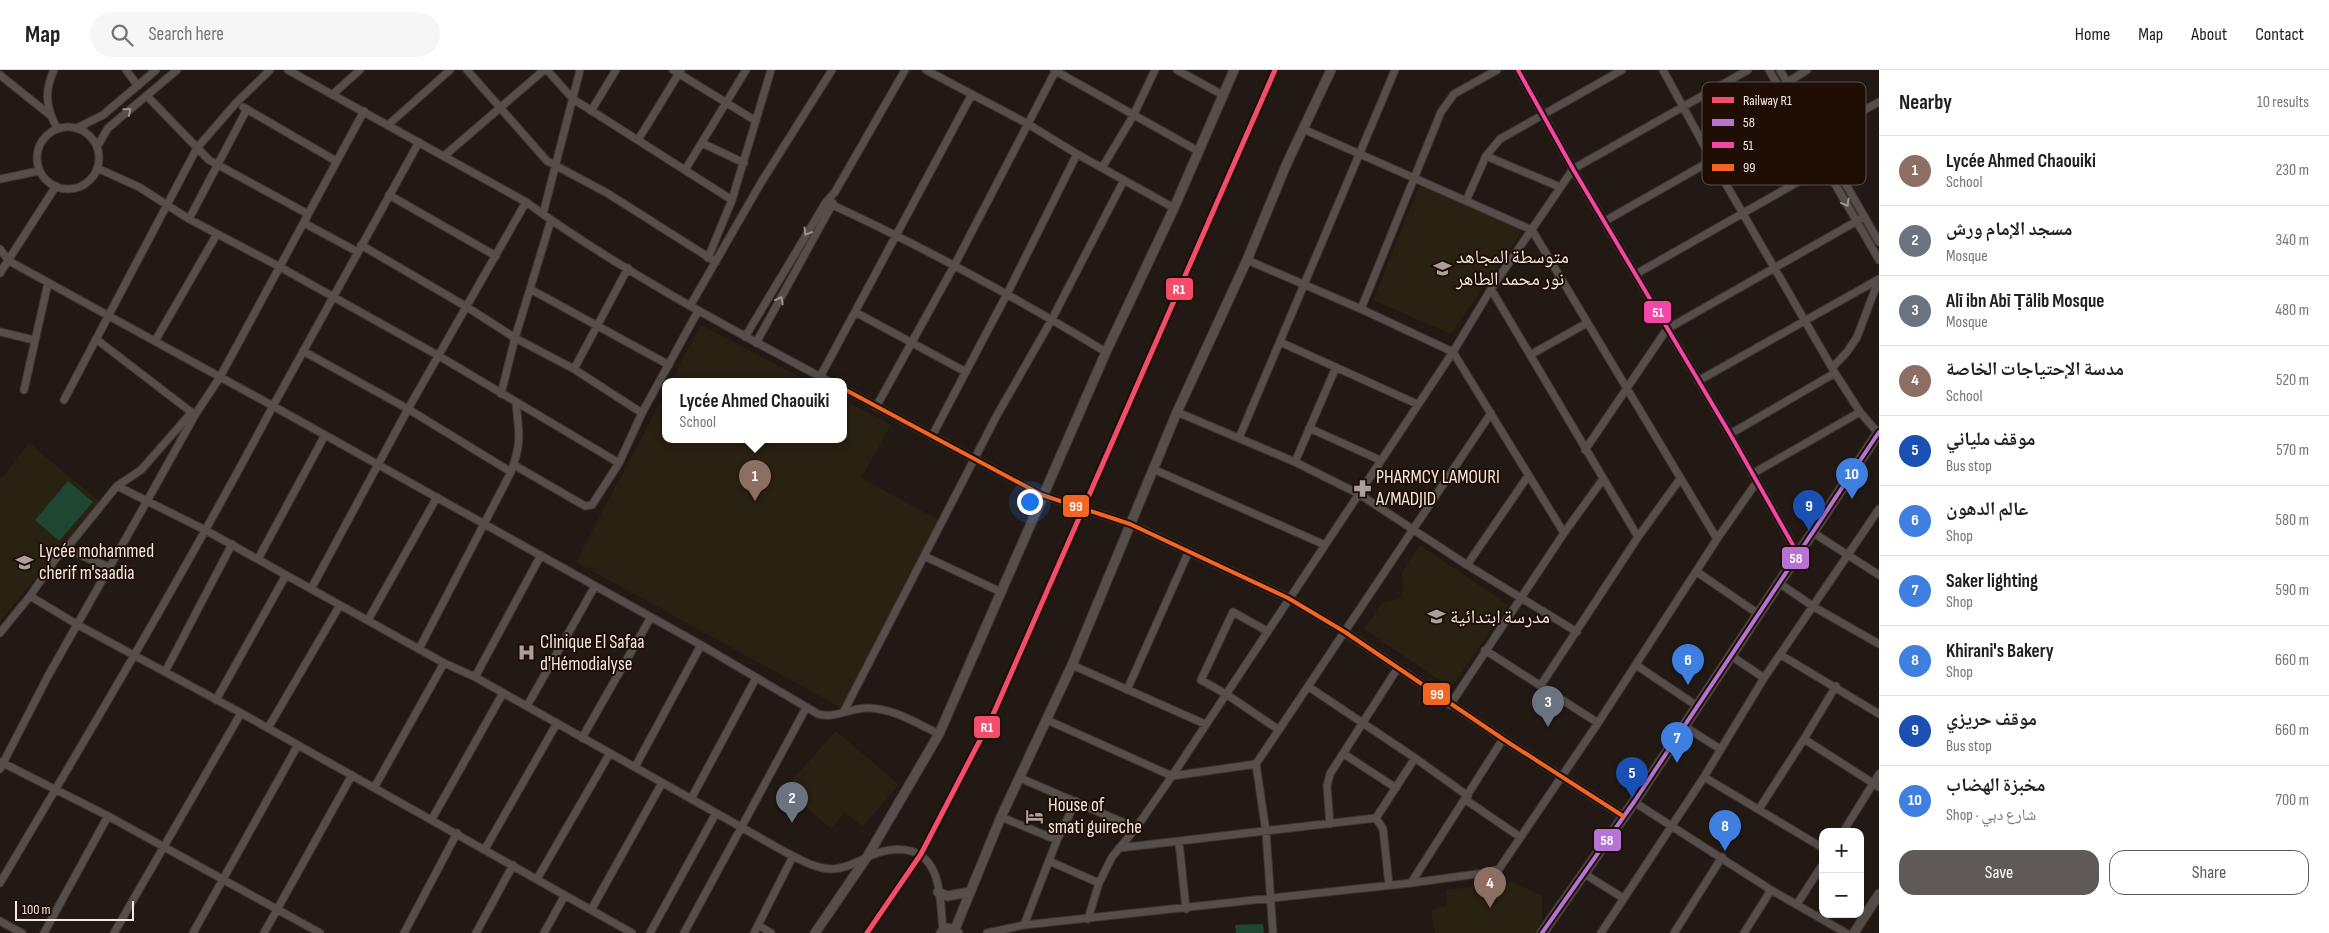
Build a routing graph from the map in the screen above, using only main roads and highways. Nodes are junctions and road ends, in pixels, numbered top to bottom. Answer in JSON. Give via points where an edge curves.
{"nodes":[{"id":1,"x":1879,"y":433,"type":"edge"},
{"id":2,"x":1542,"y":933,"type":"edge"}],
"edges":[{"from":1,"to":2,"type":"main road","via":[[1634,802]]}]}
